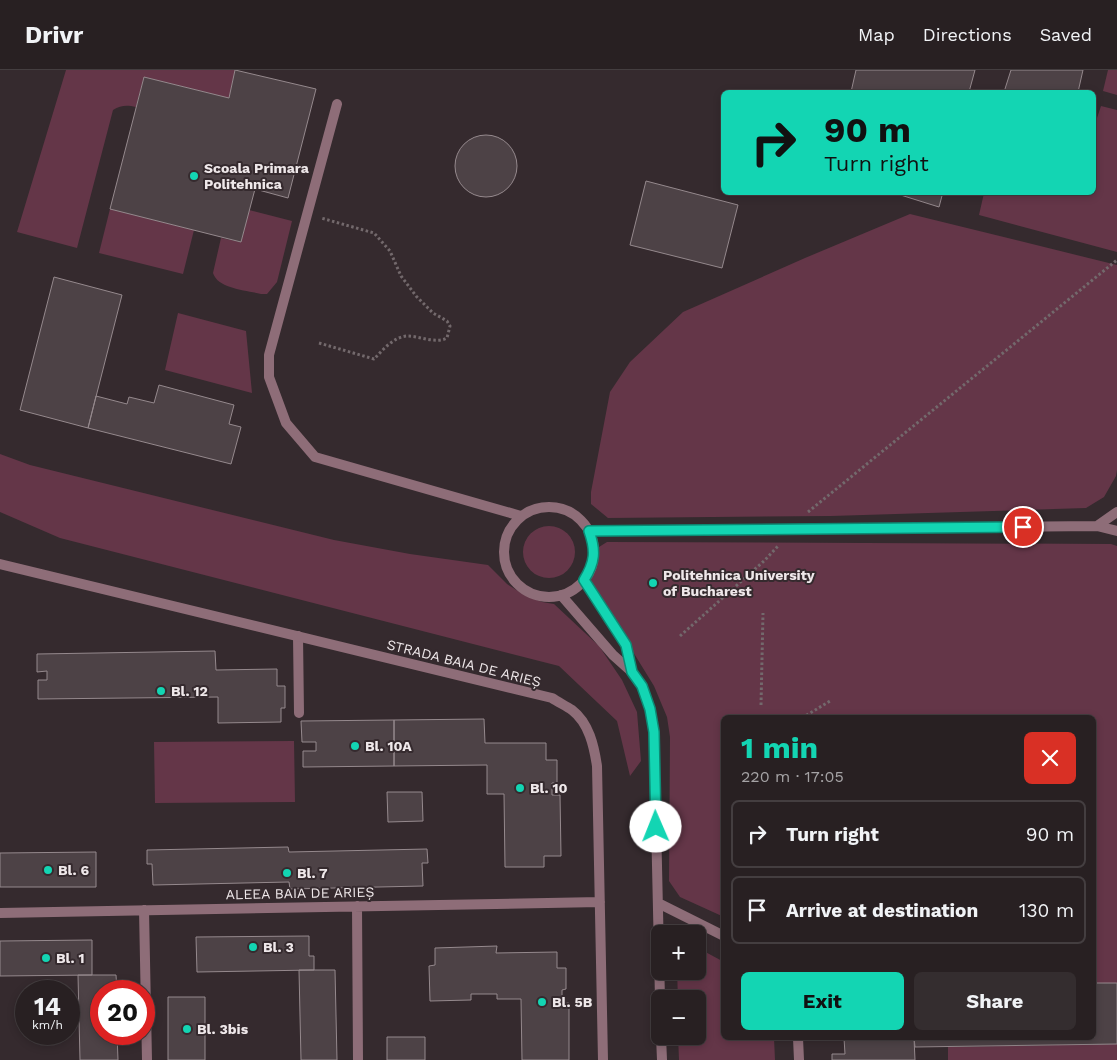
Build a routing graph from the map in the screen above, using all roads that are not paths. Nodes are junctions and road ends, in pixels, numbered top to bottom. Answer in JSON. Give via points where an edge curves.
{"nodes":[{"id":1,"x":337,"y":104,"type":"dead end"},
{"id":2,"x":1117,"y":512,"type":"edge"},
{"id":3,"x":521,"y":516,"type":"junction"},
{"id":4,"x":1097,"y":526,"type":"junction"},
{"id":5,"x":589,"y":531,"type":"junction"},
{"id":6,"x":1117,"y":531,"type":"edge"},
{"id":7,"x":0,"y":564,"type":"edge"},
{"id":8,"x":584,"y":580,"type":"junction"},
{"id":9,"x":561,"y":595,"type":"junction"},
{"id":10,"x":298,"y":636,"type":"junction"},
{"id":11,"x":632,"y":672,"type":"junction"},
{"id":12,"x":299,"y":713,"type":"dead end"},
{"id":13,"x":600,"y":902,"type":"junction"},
{"id":14,"x":658,"y":903,"type":"junction"},
{"id":15,"x":357,"y":906,"type":"junction"},
{"id":16,"x":144,"y":910,"type":"junction"},
{"id":17,"x":0,"y":913,"type":"edge"},
{"id":18,"x":721,"y":934,"type":"edge"},
{"id":19,"x":660,"y":990,"type":"edge"},
{"id":20,"x":798,"y":1040,"type":"edge"},
{"id":21,"x":661,"y":1045,"type":"edge"},
{"id":22,"x":146,"y":1060,"type":"edge"},
{"id":23,"x":358,"y":1060,"type":"edge"},
{"id":24,"x":603,"y":1060,"type":"edge"},
{"id":25,"x":662,"y":1060,"type":"edge"},
{"id":26,"x":798,"y":1060,"type":"edge"}],
"edges":[{"from":1,"to":3,"type":"street","via":[[270,355],[269,377],[286,423],[315,457]]},
{"from":2,"to":4,"type":"street"},
{"from":3,"to":5,"type":"street","via":[[536,508],[561,508],[577,516]]},
{"from":3,"to":9,"type":"street","via":[[504,542],[507,569],[518,584],[535,595]]},
{"from":4,"to":5,"type":"street"},
{"from":4,"to":6,"type":"street"},
{"from":5,"to":8,"type":"street","via":[[594,543],[594,556]]},
{"from":7,"to":10,"type":"street","name":"STRADA BAIA DE ARIEȘ"},
{"from":8,"to":9,"type":"street"},
{"from":8,"to":11,"type":"street","via":[[626,645]]},
{"from":9,"to":11,"type":"street"},
{"from":10,"to":12,"type":"street"},
{"from":10,"to":13,"type":"street","name":"STRADA BAIA DE ARIEȘ","via":[[552,698],[574,711],[589,732],[595,749]]},
{"from":11,"to":14,"type":"street","via":[[642,686],[654,732]]},
{"from":13,"to":15,"type":"street","name":"ALEEA BAIA DE ARIEȘ"},
{"from":13,"to":24,"type":"street","name":"STRADA BAIA DE ARIEȘ"},
{"from":14,"to":18,"type":"street"},
{"from":14,"to":19,"type":"street"},
{"from":15,"to":16,"type":"street","name":"ALEEA BAIA DE ARIEȘ"},
{"from":15,"to":23,"type":"street"},
{"from":16,"to":17,"type":"street","name":"ALEEA BAIA DE ARIEȘ"},
{"from":16,"to":22,"type":"street"},
{"from":20,"to":26,"type":"street"},
{"from":21,"to":25,"type":"street"}]}
